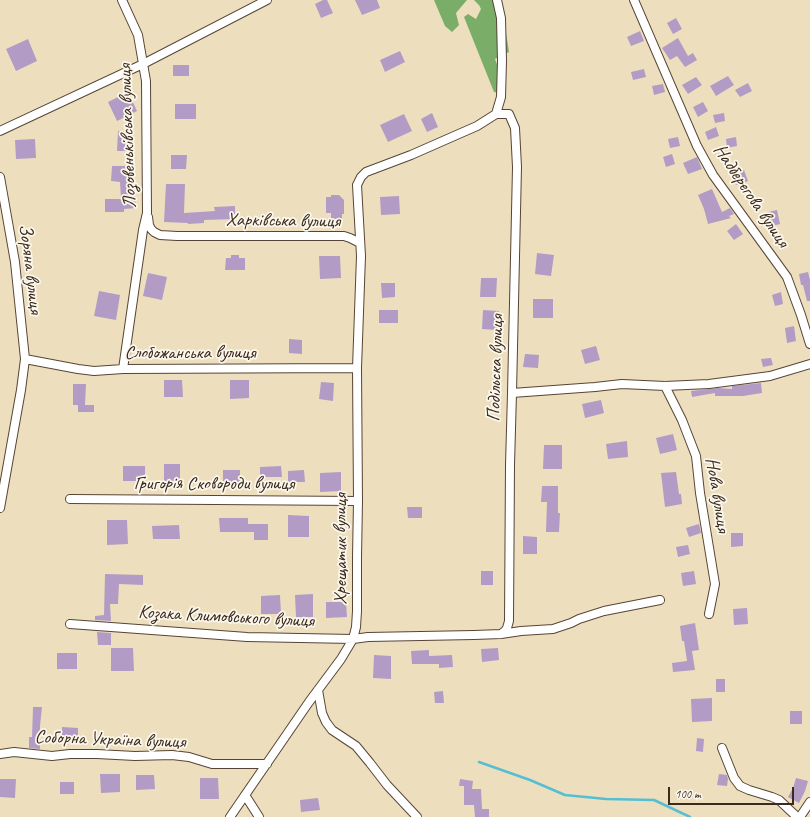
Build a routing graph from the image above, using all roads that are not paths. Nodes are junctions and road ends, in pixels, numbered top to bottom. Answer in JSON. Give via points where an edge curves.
{"nodes":[{"id":1,"x":122,"y":0,"type":"edge"},
{"id":2,"x":267,"y":0,"type":"edge"},
{"id":3,"x":497,"y":0,"type":"edge"},
{"id":4,"x":634,"y":0,"type":"edge"},
{"id":5,"x":143,"y":64,"type":"junction"},
{"id":6,"x":496,"y":114,"type":"junction"},
{"id":7,"x":0,"y":131,"type":"edge"},
{"id":8,"x":0,"y":177,"type":"edge"},
{"id":9,"x":147,"y":213,"type":"junction"},
{"id":10,"x":360,"y":243,"type":"junction"},
{"id":11,"x":810,"y":344,"type":"edge"},
{"id":12,"x":25,"y":359,"type":"junction"},
{"id":13,"x":810,"y":364,"type":"edge"},
{"id":14,"x":357,"y":368,"type":"junction"},
{"id":15,"x":123,"y":369,"type":"junction"},
{"id":16,"x":665,"y":386,"type":"junction"},
{"id":17,"x":512,"y":393,"type":"junction"},
{"id":18,"x":70,"y":499,"type":"dead end"},
{"id":19,"x":358,"y":501,"type":"junction"},
{"id":20,"x":0,"y":508,"type":"edge"},
{"id":21,"x":660,"y":600,"type":"dead end"},
{"id":22,"x":709,"y":614,"type":"dead end"},
{"id":23,"x":70,"y":624,"type":"dead end"},
{"id":24,"x":501,"y":634,"type":"junction"},
{"id":25,"x":353,"y":639,"type":"junction"},
{"id":26,"x":318,"y":690,"type":"junction"},
{"id":27,"x":722,"y":748,"type":"dead end"},
{"id":28,"x":0,"y":754,"type":"edge"},
{"id":29,"x":267,"y":764,"type":"junction"},
{"id":30,"x":245,"y":795,"type":"junction"},
{"id":31,"x":810,"y":802,"type":"edge"},
{"id":32,"x":230,"y":817,"type":"edge"},
{"id":33,"x":259,"y":817,"type":"edge"},
{"id":34,"x":416,"y":817,"type":"edge"},
{"id":35,"x":797,"y":817,"type":"edge"},
{"id":36,"x":800,"y":817,"type":"edge"}],
"edges":[{"from":1,"to":5,"type":"street","name":"Лозовеньківська вулиця","via":[[138,35]]},
{"from":2,"to":5,"type":"street"},
{"from":3,"to":6,"type":"street","via":[[501,18],[502,61],[501,97]]},
{"from":4,"to":11,"type":"street","name":"Надберегова вулиця","via":[[697,146],[713,175],[787,276]]},
{"from":5,"to":7,"type":"street"},
{"from":5,"to":9,"type":"street","name":"Лозовеньківська вулиця","via":[[146,81]]},
{"from":6,"to":10,"type":"street","name":"Харківська вулиця","via":[[477,126],[366,172],[357,185]]},
{"from":6,"to":17,"type":"street","name":"Подільска вулиця","via":[[509,114],[515,128],[517,167]]},
{"from":8,"to":12,"type":"street","name":"Зоряна вулиця","via":[[15,262]]},
{"from":9,"to":10,"type":"street","name":"Харківська вулиця","via":[[150,227],[160,235],[344,236]]},
{"from":9,"to":15,"type":"street","name":"Лозовеньківська вулиця"},
{"from":10,"to":14,"type":"street","name":"Хрещатик вулиця"},
{"from":12,"to":15,"type":"street","name":"Слобожанська вулиця","via":[[94,371]]},
{"from":12,"to":20,"type":"street","name":"Зоряна вулиця"},
{"from":13,"to":16,"type":"street","via":[[770,376],[709,384]]},
{"from":14,"to":15,"type":"street","name":"Слобожанська вулиця"},
{"from":14,"to":19,"type":"street","name":"Хрещатик вулиця"},
{"from":16,"to":17,"type":"street","via":[[622,384]]},
{"from":16,"to":22,"type":"street","name":"Нова вулиця","via":[[696,456],[715,584]]},
{"from":17,"to":24,"type":"street","name":"Подільска вулиця","via":[[509,621],[508,628]]},
{"from":18,"to":19,"type":"street","name":"Григорія Сковороди вулиця"},
{"from":19,"to":25,"type":"street","name":"Хрещатик вулиця","via":[[357,611]]},
{"from":21,"to":24,"type":"street","via":[[604,611],[553,629],[521,630]]},
{"from":23,"to":25,"type":"street","name":"Козака Климовського вулиця","via":[[247,637]]},
{"from":24,"to":25,"type":"street","name":"Козака Климовського вулиця"},
{"from":25,"to":26,"type":"street","name":"Хрещатик вулиця"},
{"from":26,"to":29,"type":"street","name":"Хрещатик вулиця"},
{"from":26,"to":34,"type":"street","via":[[322,713],[332,730],[356,746]]},
{"from":27,"to":35,"type":"street","via":[[740,786],[779,800]]},
{"from":28,"to":29,"type":"street","name":"Соборна Україна вулиця","via":[[14,752],[52,756],[172,755],[212,764]]},
{"from":29,"to":30,"type":"street","name":"Хрещатик вулиця"},
{"from":30,"to":32,"type":"street","name":"Хрещатик вулиця"},
{"from":30,"to":33,"type":"street"},
{"from":31,"to":36,"type":"street"}]}
